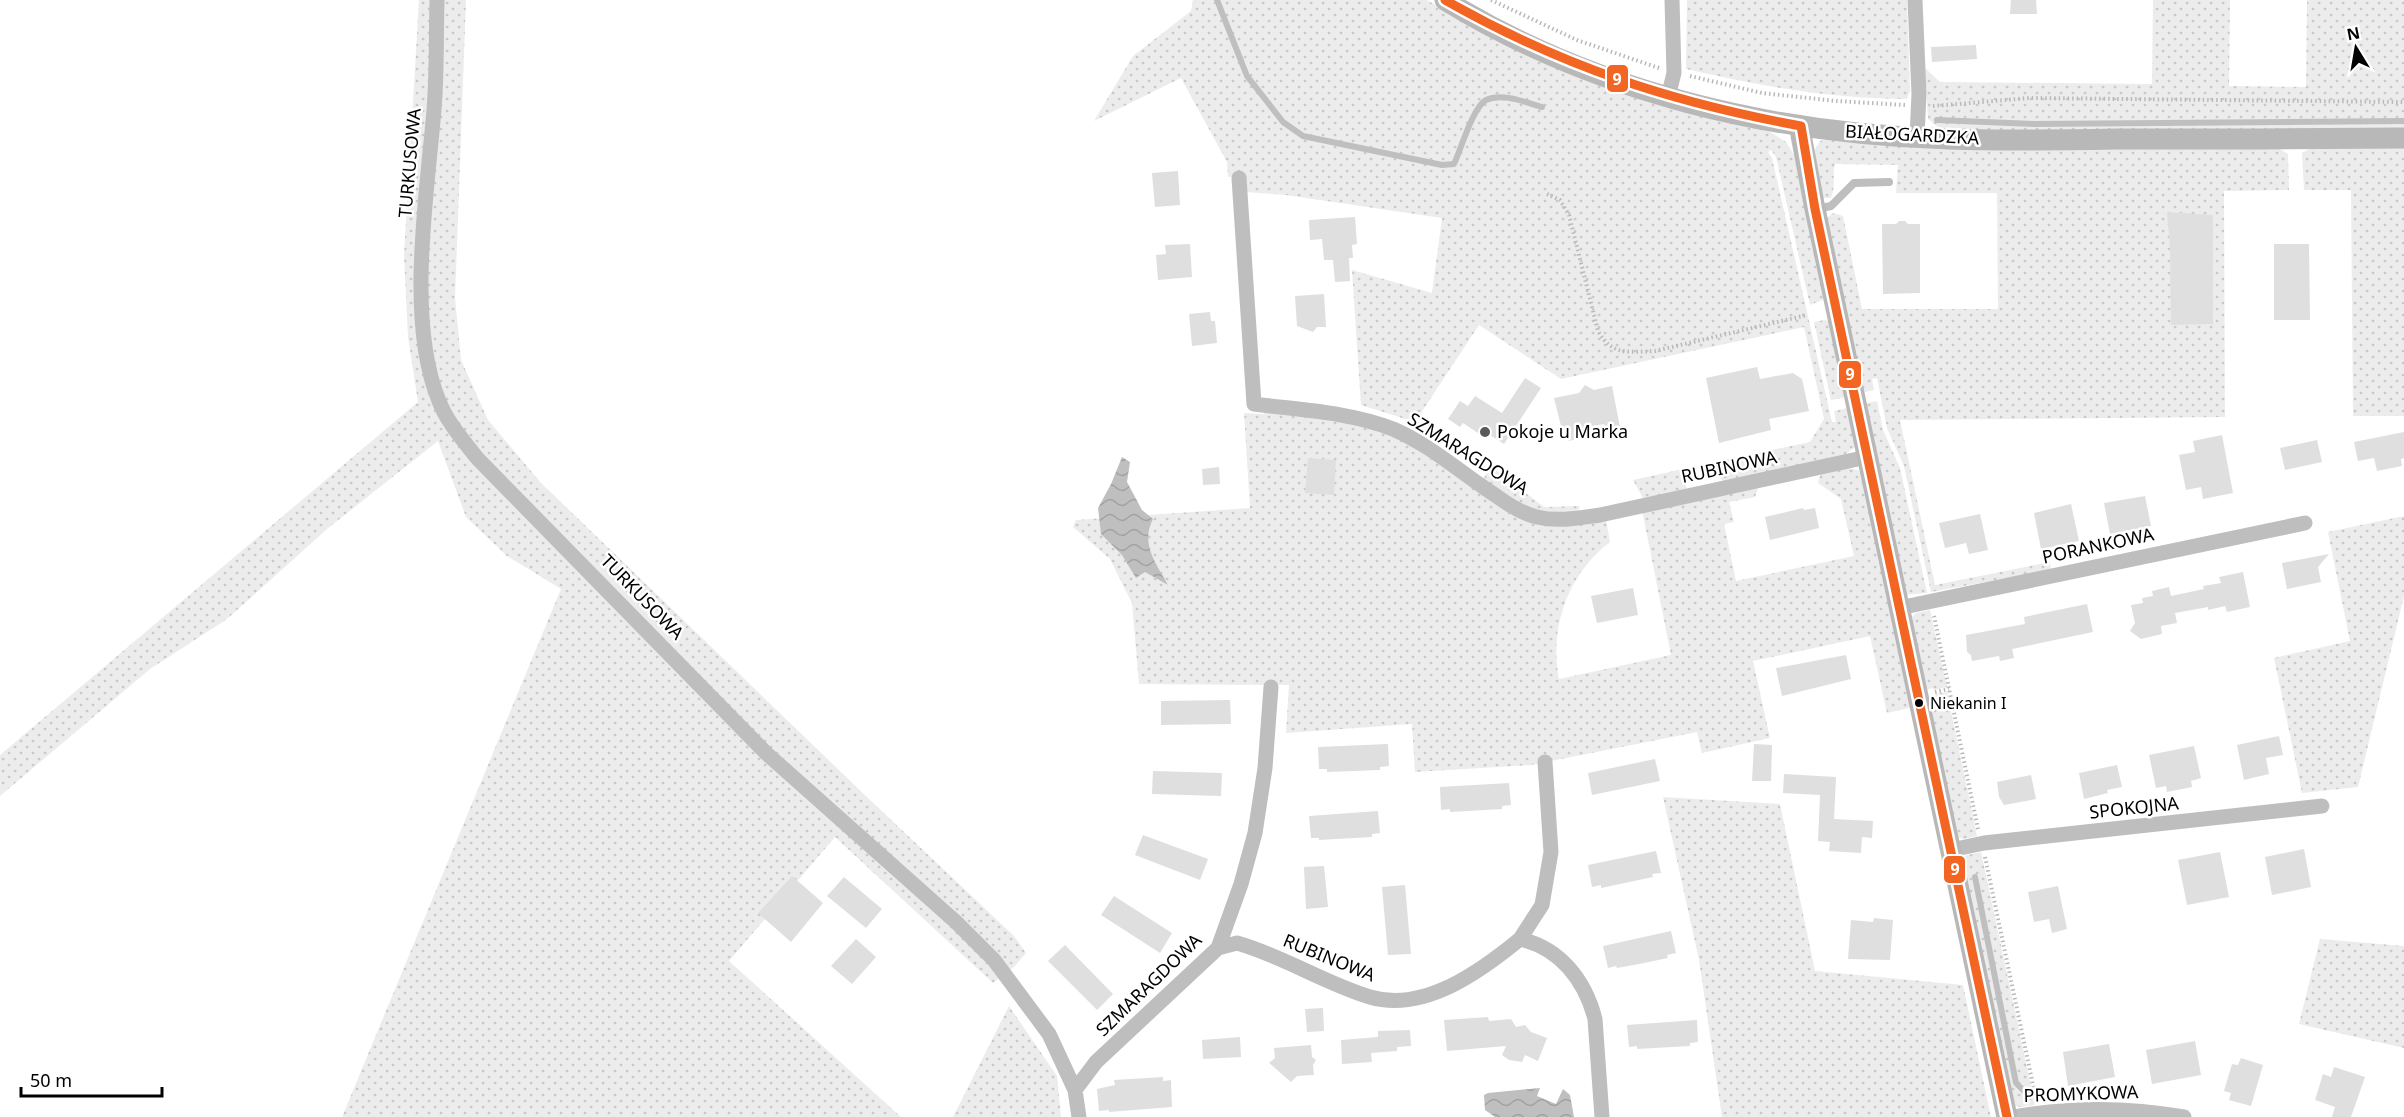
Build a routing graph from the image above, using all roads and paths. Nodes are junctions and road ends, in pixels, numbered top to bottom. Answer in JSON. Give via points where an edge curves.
{"nodes":[{"id":1,"x":437,"y":0,"type":"edge"},
{"id":2,"x":1445,"y":0,"type":"edge"},
{"id":3,"x":1491,"y":0,"type":"edge"},
{"id":4,"x":1672,"y":0,"type":"edge"},
{"id":5,"x":1915,"y":0,"type":"edge"},
{"id":6,"x":1674,"y":73,"type":"junction"},
{"id":7,"x":1668,"y":97,"type":"junction"},
{"id":8,"x":2404,"y":102,"type":"edge"},
{"id":9,"x":1918,"y":105,"type":"junction"},
{"id":10,"x":1801,"y":126,"type":"junction"},
{"id":11,"x":1917,"y":137,"type":"junction"},
{"id":12,"x":2404,"y":138,"type":"edge"},
{"id":13,"x":1239,"y":177,"type":"dead end"},
{"id":14,"x":1889,"y":182,"type":"dead end"},
{"id":15,"x":1547,"y":194,"type":"dead end"},
{"id":16,"x":1815,"y":209,"type":"junction"},
{"id":17,"x":1807,"y":315,"type":"dead end"},
{"id":18,"x":1867,"y":457,"type":"junction"},
{"id":19,"x":1600,"y":515,"type":"joint"},
{"id":20,"x":2305,"y":523,"type":"dead end"},
{"id":21,"x":1899,"y":608,"type":"junction"},
{"id":22,"x":1932,"y":609,"type":"dead end"},
{"id":23,"x":1271,"y":687,"type":"dead end"},
{"id":24,"x":1949,"y":689,"type":"junction"},
{"id":25,"x":1936,"y":692,"type":"dead end"},
{"id":26,"x":1545,"y":762,"type":"dead end"},
{"id":27,"x":2322,"y":806,"type":"dead end"},
{"id":28,"x":1980,"y":836,"type":"dead end"},
{"id":29,"x":1951,"y":850,"type":"junction"},
{"id":30,"x":1983,"y":852,"type":"dead end"},
{"id":31,"x":1520,"y":939,"type":"junction"},
{"id":32,"x":1218,"y":948,"type":"junction"},
{"id":33,"x":1075,"y":1090,"type":"junction"},
{"id":34,"x":2037,"y":1105,"type":"dead end"},
{"id":35,"x":1079,"y":1117,"type":"edge"},
{"id":36,"x":1602,"y":1117,"type":"edge"},
{"id":37,"x":2007,"y":1117,"type":"edge"},
{"id":38,"x":2014,"y":1117,"type":"edge"},
{"id":39,"x":2184,"y":1117,"type":"edge"}],
"edges":[{"from":1,"to":33,"type":"street","name":"TURKUSOWA","via":[[422,302],[425,354],[439,401],[456,431],[477,458],[766,753],[994,960],[1049,1035]]},
{"from":2,"to":7,"type":"street","name":"BIAŁOGARDZKA","via":[[1559,58]]},
{"from":3,"to":6,"type":"path","via":[[1577,40]]},
{"from":4,"to":6,"type":"street"},
{"from":5,"to":9,"type":"street"},
{"from":6,"to":7,"type":"street"},
{"from":6,"to":9,"type":"path","via":[[1762,93]]},
{"from":7,"to":10,"type":"street","name":"BIAŁOGARDZKA","via":[[1727,113]]},
{"from":8,"to":9,"type":"path","via":[[2030,98],[1941,107]]},
{"from":9,"to":11,"type":"street"},
{"from":10,"to":11,"type":"street","name":"BIAŁOGARDZKA"},
{"from":10,"to":16,"type":"street"},
{"from":11,"to":12,"type":"street","name":"BIAŁOGARDZKA"},
{"from":13,"to":19,"type":"street","name":"SZMARAGDOWA","via":[[1254,404],[1346,416],[1395,430],[1534,517],[1560,520]]},
{"from":14,"to":16,"type":"lane","via":[[1854,183],[1831,206]]},
{"from":15,"to":17,"type":"path","via":[[1560,200],[1569,215],[1598,331],[1604,343],[1615,349],[1655,351]]},
{"from":16,"to":18,"type":"street"},
{"from":18,"to":19,"type":"street","name":"RUBINOWA"},
{"from":18,"to":21,"type":"street"},
{"from":20,"to":21,"type":"street","name":"PORANKOWA"},
{"from":21,"to":29,"type":"street"},
{"from":22,"to":24,"type":"path"},
{"from":23,"to":32,"type":"street","name":"SZMARAGDOWA","via":[[1265,768],[1254,833]]},
{"from":24,"to":25,"type":"path"},
{"from":24,"to":28,"type":"path"},
{"from":26,"to":31,"type":"street","name":"RUBINOWA","via":[[1551,852],[1542,905]]},
{"from":27,"to":29,"type":"street","name":"SPOKOJNA","via":[[1984,843]]},
{"from":29,"to":37,"type":"street"},
{"from":30,"to":34,"type":"path"},
{"from":31,"to":32,"type":"street","name":"RUBINOWA","via":[[1492,962],[1438,992],[1402,1000],[1372,998],[1237,943]]},
{"from":31,"to":36,"type":"street","via":[[1534,942],[1561,959],[1584,989],[1595,1019]]},
{"from":32,"to":33,"type":"street","name":"SZMARAGDOWA","via":[[1096,1062]]},
{"from":33,"to":35,"type":"street","name":"TURKUSOWA"},
{"from":38,"to":39,"type":"street","name":"PROMYKOWA","via":[[2116,1109]]}]}
